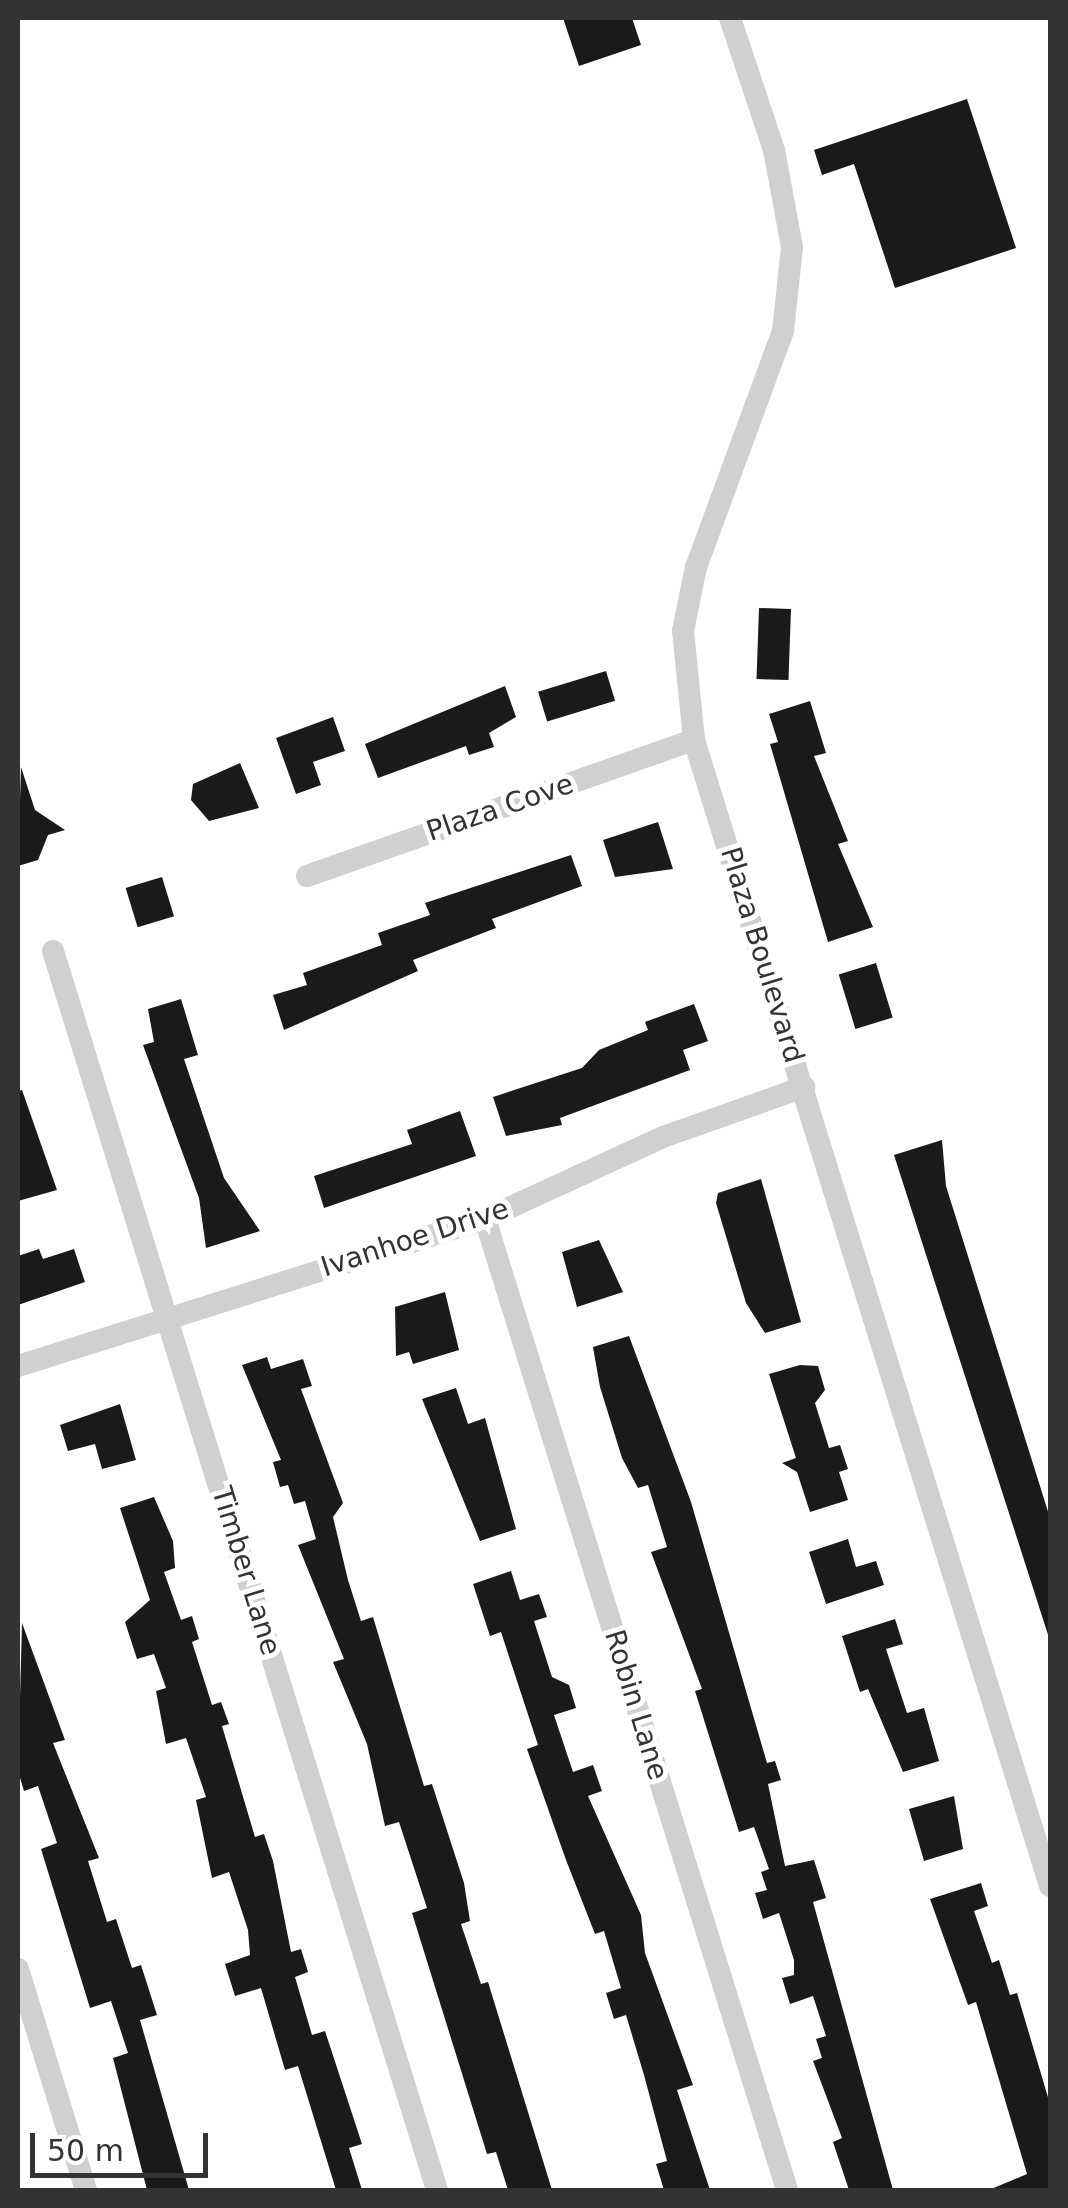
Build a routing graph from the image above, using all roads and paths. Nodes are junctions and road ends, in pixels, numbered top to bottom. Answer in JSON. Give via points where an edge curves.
{"nodes":[{"id":1,"x":730,"y":18,"type":"edge"},
{"id":2,"x":694,"y":740,"type":"junction"},
{"id":3,"x":306,"y":876,"type":"dead end"},
{"id":4,"x":54,"y":952,"type":"dead end"},
{"id":5,"x":804,"y":1087,"type":"junction"},
{"id":6,"x":485,"y":1218,"type":"junction"},
{"id":7,"x":168,"y":1316,"type":"junction"},
{"id":8,"x":18,"y":1366,"type":"edge"},
{"id":9,"x":1050,"y":1886,"type":"edge"},
{"id":10,"x":18,"y":1969,"type":"edge"},
{"id":11,"x":86,"y":2190,"type":"edge"},
{"id":12,"x":437,"y":2190,"type":"edge"},
{"id":13,"x":786,"y":2190,"type":"edge"}],
"edges":[{"from":1,"to":2,"type":"street","name":"Plaza Boulevard","via":[[774,150],[792,246],[783,332],[696,567],[683,631]]},
{"from":2,"to":3,"type":"street","name":"Plaza Cove"},
{"from":2,"to":5,"type":"street","name":"Plaza Boulevard"},
{"from":4,"to":7,"type":"street","name":"Timber Lane"},
{"from":5,"to":6,"type":"street","name":"Ivanhoe Drive","via":[[664,1137]]},
{"from":5,"to":9,"type":"street","name":"Plaza Boulevard"},
{"from":6,"to":7,"type":"street","name":"Ivanhoe Drive"},
{"from":6,"to":13,"type":"street","name":"Robin Lane"},
{"from":7,"to":8,"type":"street","name":"Ivanhoe Drive"},
{"from":7,"to":12,"type":"street","name":"Timber Lane"},
{"from":10,"to":11,"type":"street"}]}
